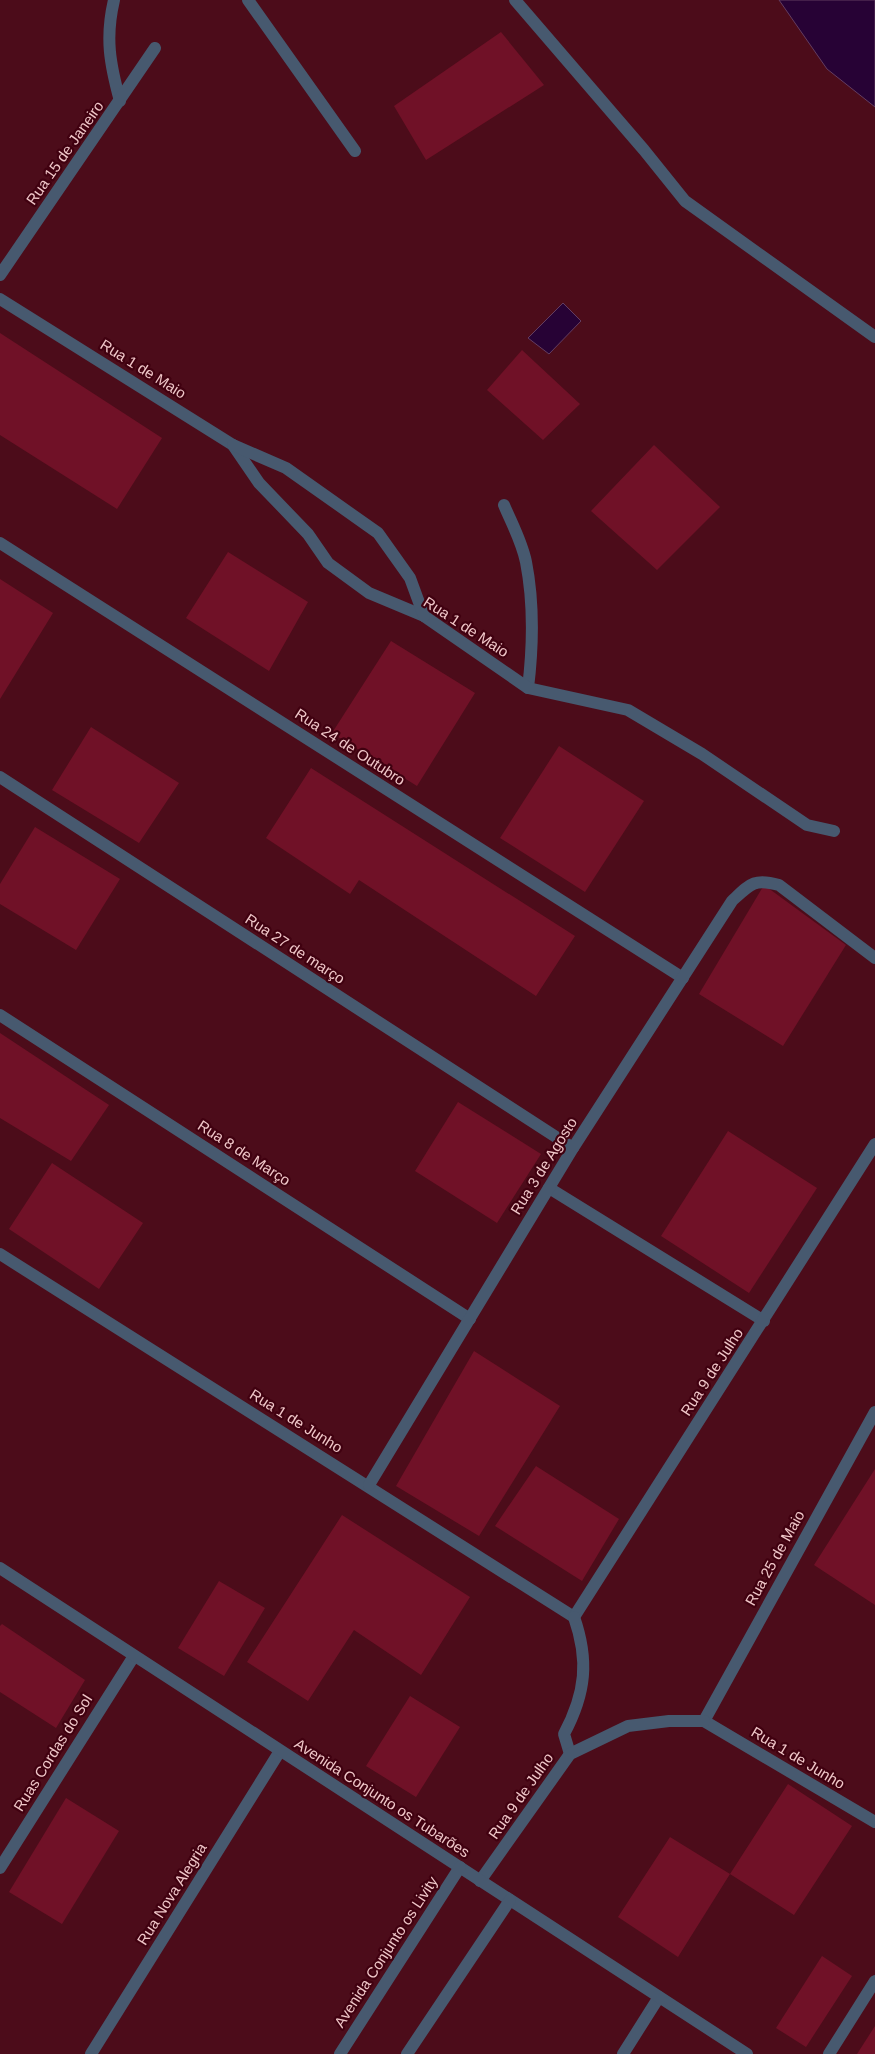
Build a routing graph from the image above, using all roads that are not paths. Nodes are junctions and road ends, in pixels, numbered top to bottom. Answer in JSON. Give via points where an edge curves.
{"nodes":[{"id":1,"x":114,"y":0,"type":"edge"},
{"id":2,"x":248,"y":0,"type":"edge"},
{"id":3,"x":515,"y":0,"type":"edge"},
{"id":4,"x":155,"y":48,"type":"dead end"},
{"id":5,"x":120,"y":102,"type":"junction"},
{"id":6,"x":355,"y":151,"type":"dead end"},
{"id":7,"x":0,"y":275,"type":"edge"},
{"id":8,"x":0,"y":299,"type":"edge"},
{"id":9,"x":875,"y":337,"type":"edge"},
{"id":10,"x":233,"y":445,"type":"junction"},
{"id":11,"x":504,"y":505,"type":"dead end"},
{"id":12,"x":0,"y":543,"type":"edge"},
{"id":13,"x":424,"y":616,"type":"junction"},
{"id":14,"x":528,"y":688,"type":"junction"},
{"id":15,"x":0,"y":777,"type":"edge"},
{"id":16,"x":834,"y":831,"type":"dead end"},
{"id":17,"x":875,"y":958,"type":"edge"},
{"id":18,"x":683,"y":978,"type":"junction"},
{"id":19,"x":0,"y":1015,"type":"edge"},
{"id":20,"x":875,"y":1144,"type":"edge"},
{"id":21,"x":573,"y":1148,"type":"junction"},
{"id":22,"x":549,"y":1188,"type":"junction"},
{"id":23,"x":0,"y":1254,"type":"edge"},
{"id":24,"x":470,"y":1319,"type":"junction"},
{"id":25,"x":764,"y":1321,"type":"junction"},
{"id":26,"x":875,"y":1412,"type":"edge"},
{"id":27,"x":369,"y":1486,"type":"junction"},
{"id":28,"x":0,"y":1568,"type":"edge"},
{"id":29,"x":574,"y":1617,"type":"junction"},
{"id":30,"x":134,"y":1656,"type":"junction"},
{"id":31,"x":704,"y":1721,"type":"junction"},
{"id":32,"x":280,"y":1750,"type":"junction"},
{"id":33,"x":570,"y":1754,"type":"junction"},
{"id":34,"x":875,"y":1822,"type":"edge"},
{"id":35,"x":460,"y":1867,"type":"junction"},
{"id":36,"x":0,"y":1868,"type":"edge"},
{"id":37,"x":480,"y":1881,"type":"junction"},
{"id":38,"x":510,"y":1900,"type":"junction"},
{"id":39,"x":875,"y":1982,"type":"edge"},
{"id":40,"x":659,"y":1997,"type":"junction"},
{"id":41,"x":91,"y":2054,"type":"edge"},
{"id":42,"x":340,"y":2054,"type":"edge"},
{"id":43,"x":407,"y":2054,"type":"edge"},
{"id":44,"x":623,"y":2054,"type":"edge"},
{"id":45,"x":747,"y":2054,"type":"edge"},
{"id":46,"x":829,"y":2054,"type":"edge"}],
"edges":[{"from":1,"to":5,"type":"street","via":[[109,22],[110,63]]},
{"from":2,"to":6,"type":"street"},
{"from":3,"to":9,"type":"street","via":[[684,201]]},
{"from":4,"to":5,"type":"street","name":"Rua 15 de Janeiro"},
{"from":5,"to":7,"type":"street","name":"Rua 15 de Janeiro"},
{"from":8,"to":10,"type":"street","name":"Rua 1 de Maio"},
{"from":10,"to":13,"type":"street","name":"Rua 1 de Maio","via":[[259,483],[308,534],[328,563],[369,593]]},
{"from":10,"to":13,"type":"street","via":[[286,468],[378,533],[410,578]]},
{"from":11,"to":14,"type":"street","via":[[526,562],[532,654]]},
{"from":12,"to":18,"type":"street","name":"Rua 24 de Outubro"},
{"from":13,"to":14,"type":"street","name":"Rua 1 de Maio"},
{"from":14,"to":16,"type":"street","name":"Rua 1 de Maio","via":[[628,710],[702,754],[806,825]]},
{"from":15,"to":21,"type":"street","name":"Rua 27 de março"},
{"from":17,"to":18,"type":"street","name":"Rua 3 de Agosto","via":[[793,894],[764,881],[750,884],[732,900]]},
{"from":18,"to":21,"type":"street","name":"Rua 3 de Agosto"},
{"from":19,"to":24,"type":"street","name":"Rua 8 de Março"},
{"from":20,"to":25,"type":"street","name":"Rua 9 de Julho"},
{"from":21,"to":22,"type":"street","name":"Rua 3 de Agosto"},
{"from":22,"to":24,"type":"street","name":"Rua 3 de Agosto"},
{"from":22,"to":25,"type":"street"},
{"from":23,"to":27,"type":"street","name":"Rua 1 de Junho"},
{"from":24,"to":27,"type":"street","name":"Rua 3 de Agosto"},
{"from":25,"to":29,"type":"street","name":"Rua 9 de Julho"},
{"from":26,"to":31,"type":"street","name":"Rua 25 de Maio"},
{"from":27,"to":29,"type":"street","name":"Rua 1 de Junho"},
{"from":28,"to":30,"type":"street","name":"Avenida Conjunto os Tubarões"},
{"from":29,"to":33,"type":"street","via":[[584,1656],[580,1696],[564,1734]]},
{"from":30,"to":32,"type":"street","name":"Avenida Conjunto os Tubarões"},
{"from":30,"to":36,"type":"street","name":"Ruas Cordas do Sol"},
{"from":31,"to":33,"type":"street","via":[[628,1726]]},
{"from":31,"to":34,"type":"street","name":"Rua 1 de Junho"},
{"from":32,"to":35,"type":"street","name":"Avenida Conjunto os Tubarões"},
{"from":32,"to":41,"type":"street","name":"Rua Nova Alegria"},
{"from":33,"to":37,"type":"street","name":"Rua 9 de Julho"},
{"from":35,"to":37,"type":"street","name":"Avenida Conjunto os Tubarões"},
{"from":35,"to":42,"type":"street","name":"Avenida Conjunto os Livity"},
{"from":37,"to":38,"type":"street","name":"Avenida Conjunto os Tubarões"},
{"from":38,"to":40,"type":"street","name":"Avenida Conjunto os Tubarões"},
{"from":38,"to":43,"type":"street"},
{"from":39,"to":46,"type":"street"},
{"from":40,"to":44,"type":"street"},
{"from":40,"to":45,"type":"street","name":"Avenida Conjunto os Tubarões"}]}
